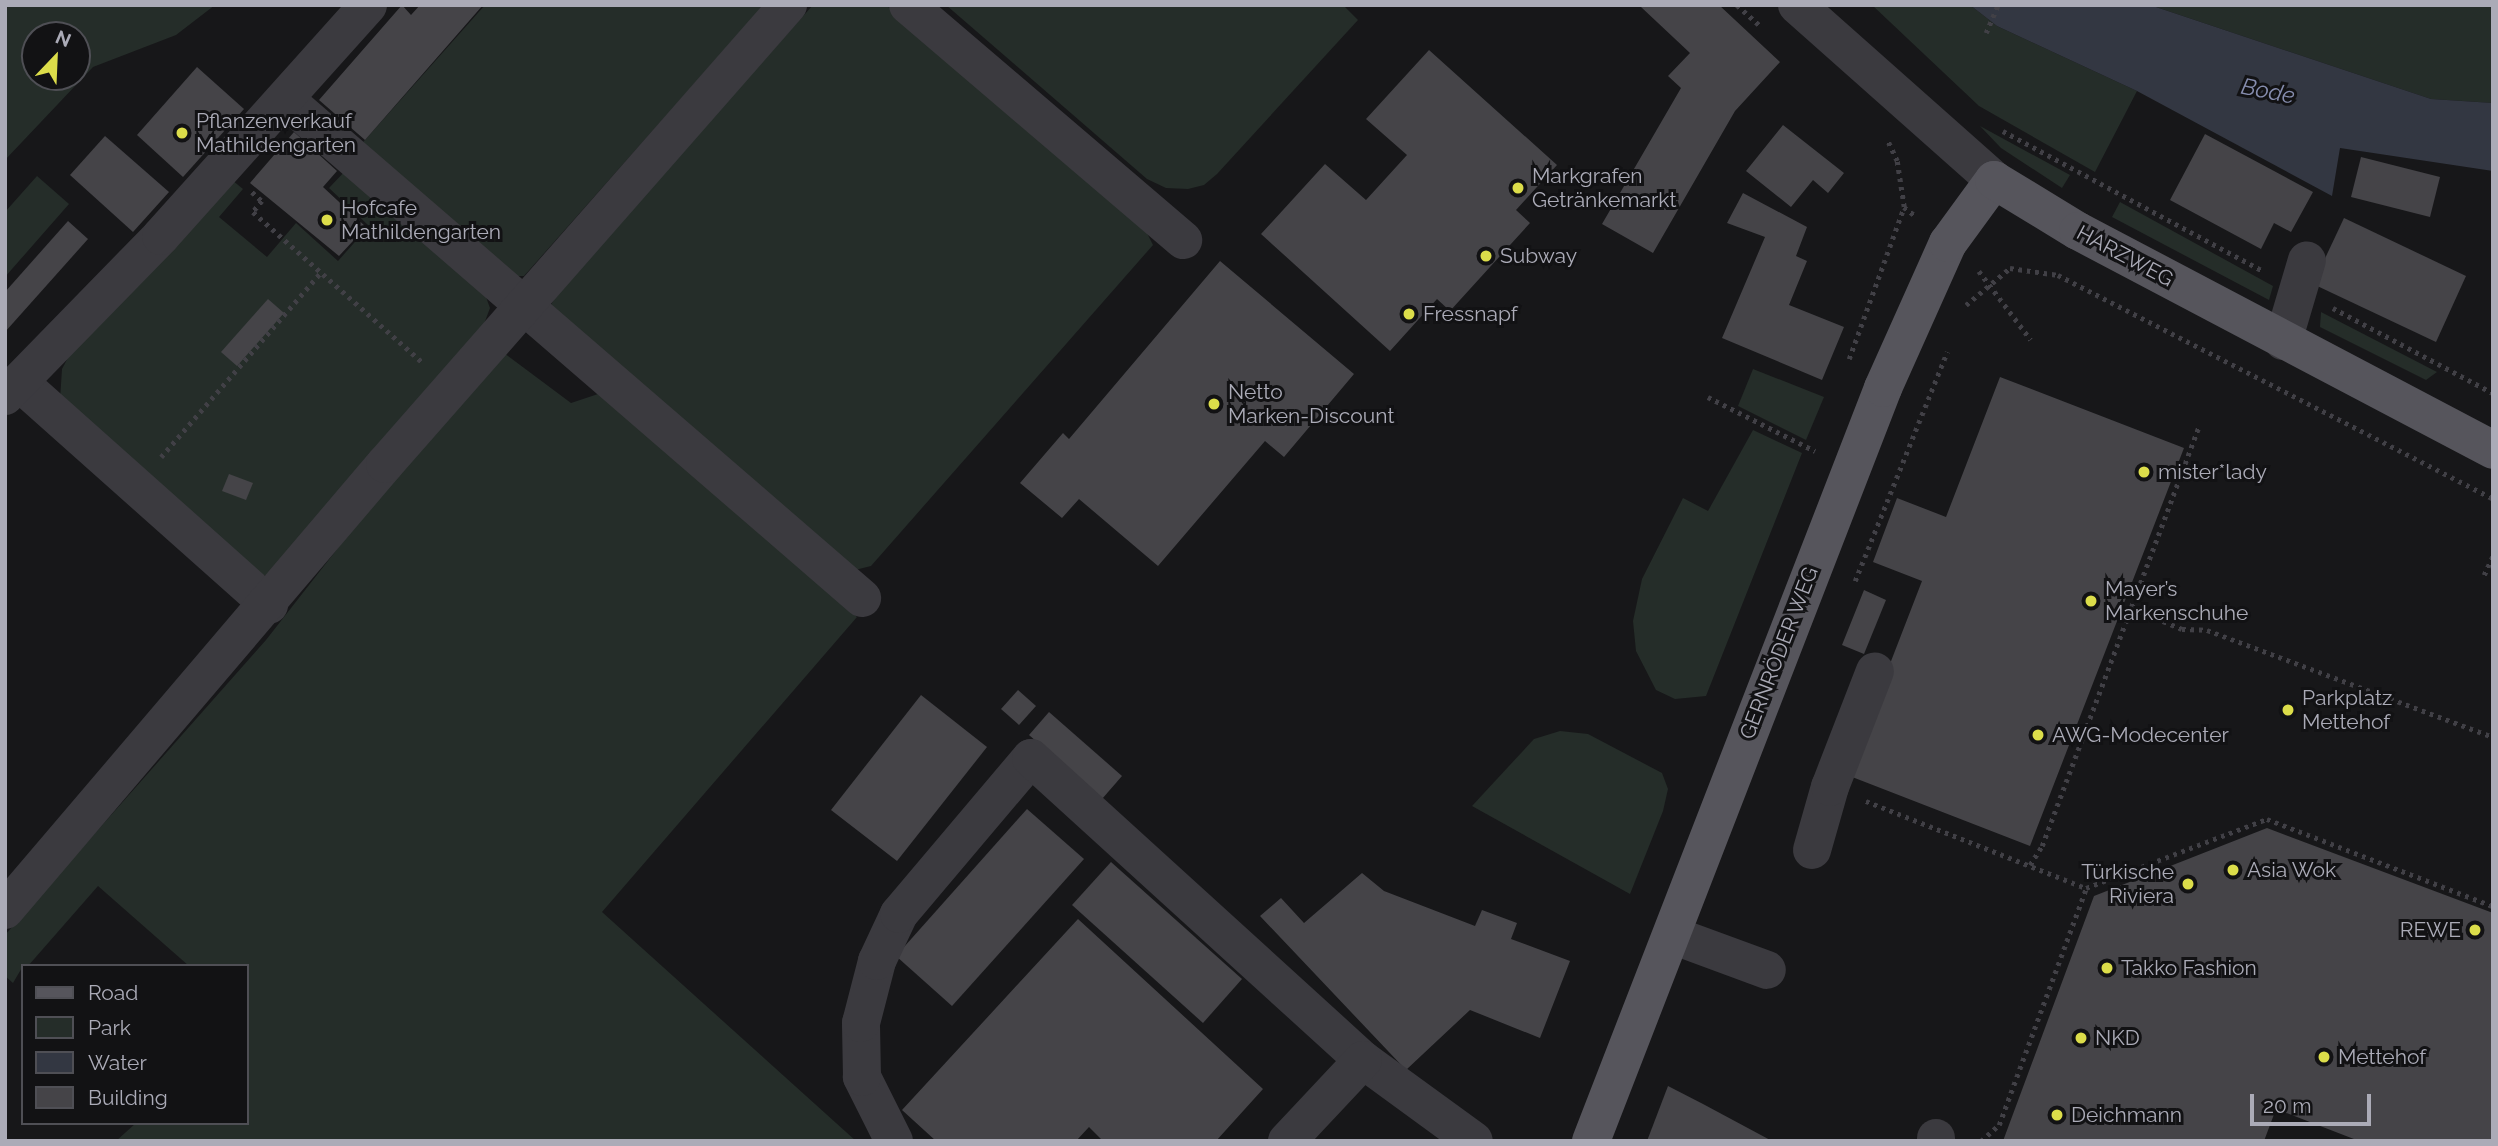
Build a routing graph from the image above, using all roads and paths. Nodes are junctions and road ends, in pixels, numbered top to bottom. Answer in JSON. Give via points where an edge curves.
{"nodes":[{"id":1,"x":368,"y":5,"type":"edge"},
{"id":2,"x":788,"y":5,"type":"edge"},
{"id":3,"x":908,"y":5,"type":"edge"},
{"id":4,"x":1737,"y":5,"type":"edge"},
{"id":5,"x":1797,"y":5,"type":"edge"},
{"id":6,"x":1998,"y":5,"type":"edge"},
{"id":7,"x":1769,"y":33,"type":"dead end"},
{"id":8,"x":1986,"y":33,"type":"dead end"},
{"id":9,"x":285,"y":99,"type":"junction"},
{"id":10,"x":1991,"y":124,"type":"dead end"},
{"id":11,"x":1884,"y":134,"type":"dead end"},
{"id":12,"x":223,"y":167,"type":"junction"},
{"id":13,"x":1994,"y":180,"type":"junction"},
{"id":14,"x":2099,"y":185,"type":"dead end"},
{"id":15,"x":1904,"y":206,"type":"dead end"},
{"id":16,"x":1183,"y":240,"type":"dead end"},
{"id":17,"x":2307,"y":260,"type":"dead end"},
{"id":18,"x":321,"y":272,"type":"junction"},
{"id":19,"x":1990,"y":281,"type":"junction"},
{"id":20,"x":524,"y":306,"type":"junction"},
{"id":21,"x":1960,"y":319,"type":"dead end"},
{"id":22,"x":2031,"y":340,"type":"dead end"},
{"id":23,"x":2283,"y":341,"type":"junction"},
{"id":24,"x":1950,"y":345,"type":"dead end"},
{"id":25,"x":452,"y":388,"type":"junction"},
{"id":26,"x":12,"y":389,"type":"edge"},
{"id":27,"x":1708,"y":397,"type":"dead end"},
{"id":28,"x":2199,"y":426,"type":"dead end"},
{"id":29,"x":2493,"y":450,"type":"edge"},
{"id":30,"x":1815,"y":451,"type":"dead end"},
{"id":31,"x":135,"y":486,"type":"junction"},
{"id":32,"x":2493,"y":499,"type":"edge"},
{"id":33,"x":2493,"y":556,"type":"edge"},
{"id":34,"x":2484,"y":575,"type":"dead end"},
{"id":35,"x":1852,"y":588,"type":"dead end"},
{"id":36,"x":862,"y":598,"type":"dead end"},
{"id":37,"x":269,"y":605,"type":"junction"},
{"id":38,"x":2132,"y":608,"type":"junction"},
{"id":39,"x":1875,"y":671,"type":"dead end"},
{"id":40,"x":2493,"y":737,"type":"edge"},
{"id":41,"x":1830,"y":787,"type":"junction"},
{"id":42,"x":1812,"y":850,"type":"dead end"},
{"id":43,"x":2029,"y":865,"type":"junction"},
{"id":44,"x":2086,"y":888,"type":"junction"},
{"id":45,"x":2493,"y":906,"type":"edge"},
{"id":46,"x":5,"y":911,"type":"edge"},
{"id":47,"x":1672,"y":935,"type":"junction"},
{"id":48,"x":1767,"y":970,"type":"dead end"},
{"id":49,"x":1363,"y":1060,"type":"junction"},
{"id":50,"x":894,"y":1141,"type":"edge"},
{"id":51,"x":1287,"y":1141,"type":"edge"},
{"id":52,"x":1474,"y":1141,"type":"edge"},
{"id":53,"x":1591,"y":1141,"type":"edge"},
{"id":54,"x":1982,"y":1141,"type":"edge"}],
"edges":[{"from":1,"to":9,"type":"street"},
{"from":2,"to":20,"type":"street"},
{"from":3,"to":16,"type":"street"},
{"from":4,"to":7,"type":"path"},
{"from":5,"to":13,"type":"street","name":"HARZWEG"},
{"from":6,"to":8,"type":"path"},
{"from":9,"to":12,"type":"street"},
{"from":9,"to":20,"type":"street"},
{"from":10,"to":14,"type":"path"},
{"from":11,"to":15,"type":"path","via":[[1897,161]]},
{"from":12,"to":18,"type":"path","via":[[262,201],[253,212]]},
{"from":12,"to":26,"type":"street"},
{"from":13,"to":23,"type":"main road","name":"HARZWEG","via":[[2078,231]]},
{"from":13,"to":47,"type":"main road","name":"GERNRÖDER WEG","via":[[1932,272]]},
{"from":17,"to":23,"type":"street"},
{"from":18,"to":25,"type":"path"},
{"from":18,"to":31,"type":"path"},
{"from":19,"to":21,"type":"path","via":[[1965,306]]},
{"from":19,"to":22,"type":"path"},
{"from":19,"to":32,"type":"path","via":[[2010,268],[2058,275]]},
{"from":20,"to":25,"type":"street"},
{"from":20,"to":36,"type":"street"},
{"from":23,"to":29,"type":"main road","name":"HARZWEG"},
{"from":24,"to":35,"type":"path"},
{"from":25,"to":37,"type":"street"},
{"from":26,"to":31,"type":"street"},
{"from":27,"to":30,"type":"path"},
{"from":28,"to":38,"type":"path"},
{"from":31,"to":37,"type":"street"},
{"from":33,"to":34,"type":"path"},
{"from":37,"to":46,"type":"street"},
{"from":38,"to":40,"type":"path","via":[[2182,629],[2207,631]]},
{"from":38,"to":43,"type":"path","via":[[2042,846]]},
{"from":39,"to":41,"type":"street"},
{"from":41,"to":42,"type":"street"},
{"from":41,"to":43,"type":"path"},
{"from":43,"to":44,"type":"path"},
{"from":44,"to":45,"type":"path","via":[[2267,819]]},
{"from":44,"to":54,"type":"path","via":[[1999,1125]]},
{"from":47,"to":48,"type":"street"},
{"from":47,"to":53,"type":"main road","name":"GERNRÖDER WEG"},
{"from":49,"to":50,"type":"street","via":[[1031,758],[898,914],[877,961],[861,1023],[862,1076]]},
{"from":49,"to":51,"type":"street"},
{"from":49,"to":52,"type":"street"}]}
